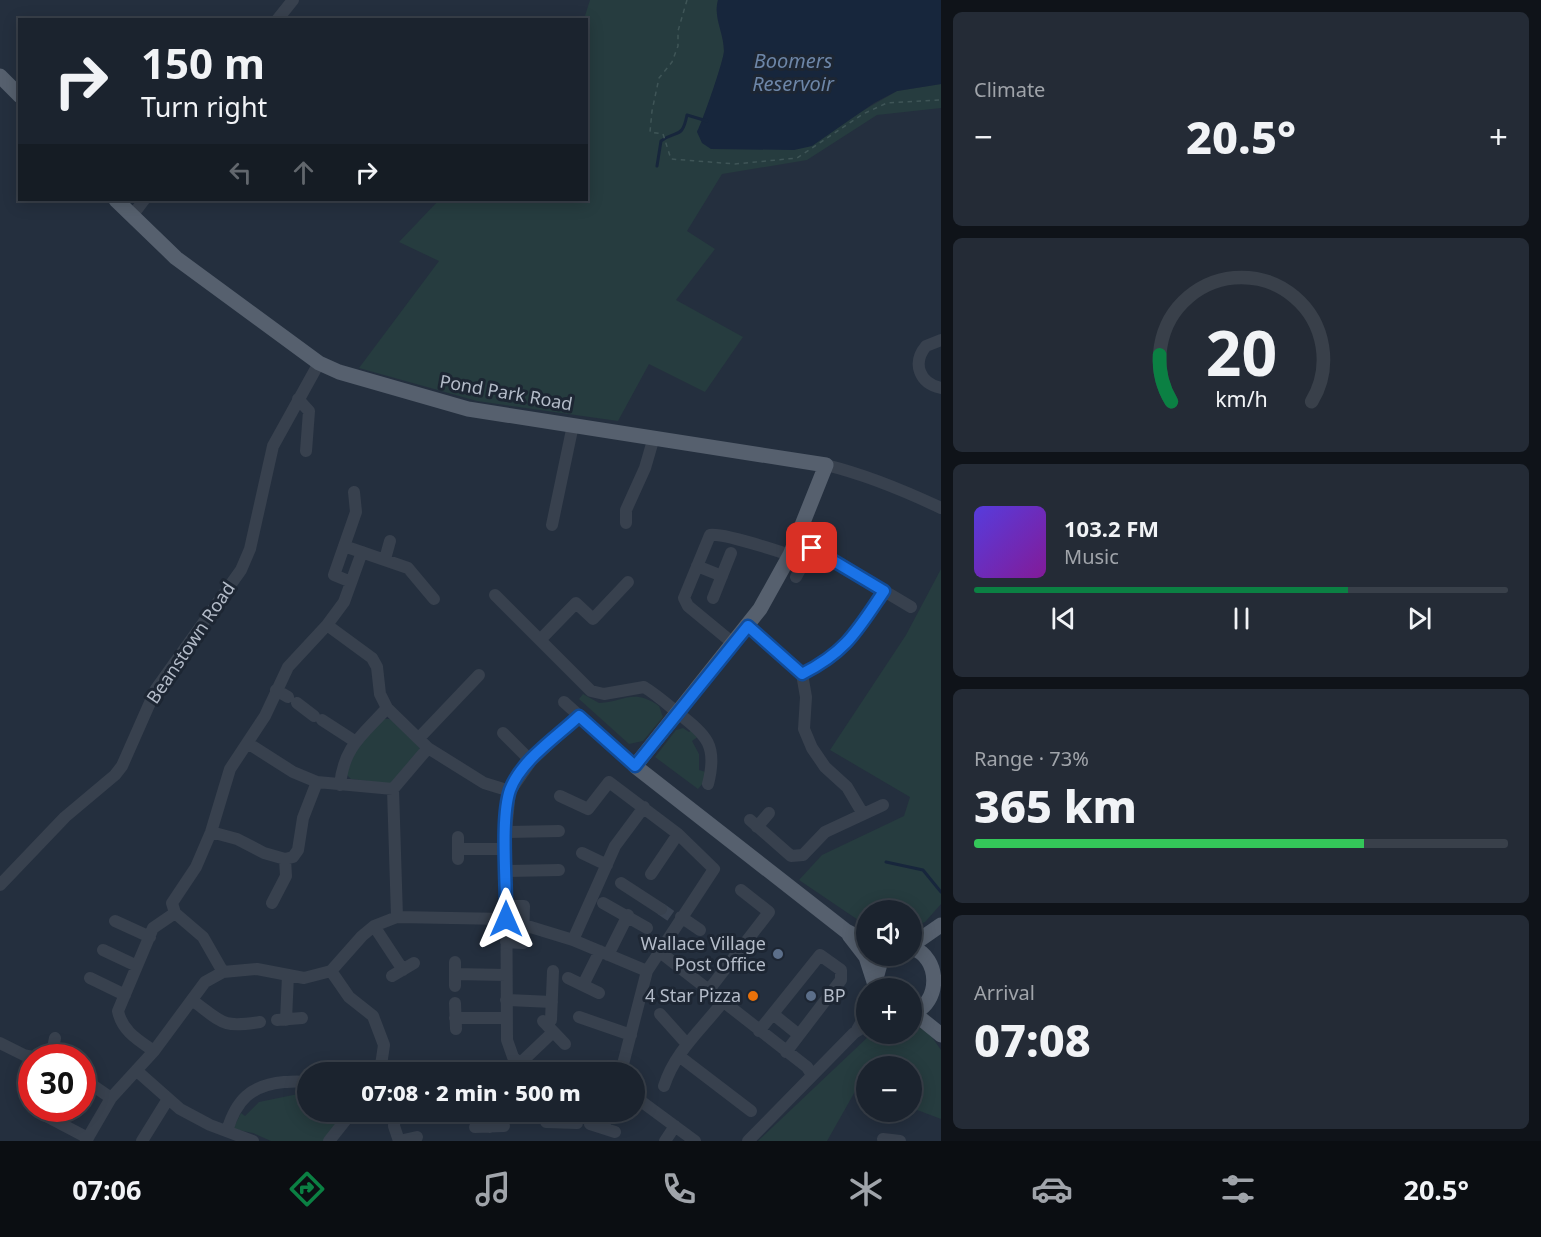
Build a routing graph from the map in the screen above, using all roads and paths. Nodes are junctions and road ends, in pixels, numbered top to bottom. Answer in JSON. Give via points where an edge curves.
{"nodes":[{"id":1,"x":293,"y":0,"type":"edge"},
{"id":2,"x":687,"y":0,"type":"edge"},
{"id":3,"x":279,"y":18,"type":"edge"},
{"id":4,"x":0,"y":76,"type":"edge"},
{"id":5,"x":18,"y":94,"type":"edge"},
{"id":6,"x":941,"y":100,"type":"edge"},
{"id":7,"x":117,"y":201,"type":"edge"},
{"id":8,"x":143,"y":201,"type":"edge"},
{"id":9,"x":132,"y":216,"type":"junction"},
{"id":10,"x":941,"y":340,"type":"edge"},
{"id":11,"x":319,"y":363,"type":"junction"},
{"id":12,"x":941,"y":388,"type":"edge"},
{"id":13,"x":298,"y":399,"type":"junction"},
{"id":14,"x":573,"y":425,"type":"junction"},
{"id":15,"x":654,"y":437,"type":"junction"},
{"id":16,"x":306,"y":451,"type":"dead end"},
{"id":17,"x":826,"y":465,"type":"junction"},
{"id":18,"x":354,"y":492,"type":"dead end"},
{"id":19,"x":941,"y":508,"type":"edge"},
{"id":20,"x":626,"y":523,"type":"dead end"},
{"id":21,"x":552,"y":525,"type":"dead end"},
{"id":22,"x":821,"y":531,"type":"dead end"},
{"id":23,"x":390,"y":541,"type":"dead end"},
{"id":24,"x":344,"y":546,"type":"junction"},
{"id":25,"x":812,"y":548,"type":"junction"},
{"id":26,"x":362,"y":552,"type":"junction"},
{"id":27,"x":731,"y":554,"type":"dead end"},
{"id":28,"x":790,"y":555,"type":"junction"},
{"id":29,"x":385,"y":559,"type":"junction"},
{"id":30,"x":698,"y":566,"type":"junction"},
{"id":31,"x":722,"y":576,"type":"junction"},
{"id":32,"x":796,"y":577,"type":"dead end"},
{"id":33,"x":351,"y":582,"type":"junction"},
{"id":34,"x":628,"y":582,"type":"dead end"},
{"id":35,"x":884,"y":591,"type":"junction"},
{"id":36,"x":495,"y":595,"type":"dead end"},
{"id":37,"x":434,"y":598,"type":"dead end"},
{"id":38,"x":713,"y":598,"type":"dead end"},
{"id":39,"x":911,"y":607,"type":"dead end"},
{"id":40,"x":327,"y":625,"type":"junction"},
{"id":41,"x":748,"y":626,"type":"junction"},
{"id":42,"x":540,"y":640,"type":"junction"},
{"id":43,"x":734,"y":644,"type":"junction"},
{"id":44,"x":802,"y":674,"type":"junction"},
{"id":45,"x":479,"y":675,"type":"dead end"},
{"id":46,"x":276,"y":690,"type":"junction"},
{"id":47,"x":564,"y":702,"type":"dead end"},
{"id":48,"x":387,"y":708,"type":"junction"},
{"id":49,"x":678,"y":713,"type":"junction"},
{"id":50,"x":579,"y":716,"type":"junction"},
{"id":51,"x":504,"y":733,"type":"dead end"},
{"id":52,"x":356,"y":742,"type":"junction"},
{"id":53,"x":423,"y":743,"type":"junction"},
{"id":54,"x":249,"y":744,"type":"junction"},
{"id":55,"x":531,"y":761,"type":"junction"},
{"id":56,"x":635,"y":766,"type":"junction"},
{"id":57,"x":317,"y":782,"type":"junction"},
{"id":58,"x":708,"y":784,"type":"dead end"},
{"id":59,"x":340,"y":785,"type":"junction"},
{"id":60,"x":393,"y":789,"type":"junction"},
{"id":61,"x":510,"y":791,"type":"junction"},
{"id":62,"x":560,"y":796,"type":"dead end"},
{"id":63,"x":883,"y":806,"type":"dead end"},
{"id":64,"x":644,"y":807,"type":"junction"},
{"id":65,"x":769,"y":813,"type":"dead end"},
{"id":66,"x":863,"y":814,"type":"junction"},
{"id":67,"x":559,"y":829,"type":"dead end"},
{"id":68,"x":211,"y":832,"type":"junction"},
{"id":69,"x":506,"y":832,"type":"junction"},
{"id":70,"x":678,"y":834,"type":"junction"},
{"id":71,"x":458,"y":848,"type":"dead end"},
{"id":72,"x":506,"y":849,"type":"junction"},
{"id":73,"x":582,"y":853,"type":"dead end"},
{"id":74,"x":285,"y":859,"type":"junction"},
{"id":75,"x":560,"y":870,"type":"dead end"},
{"id":76,"x":506,"y":871,"type":"junction"},
{"id":77,"x":651,"y":874,"type":"dead end"},
{"id":78,"x":611,"y":875,"type":"junction"},
{"id":79,"x":0,"y":885,"type":"edge"},
{"id":80,"x":741,"y":890,"type":"dead end"},
{"id":81,"x":272,"y":903,"type":"dead end"},
{"id":82,"x":603,"y":903,"type":"dead end"},
{"id":83,"x":506,"y":912,"type":"junction"},
{"id":84,"x":175,"y":913,"type":"junction"},
{"id":85,"x":628,"y":915,"type":"junction"},
{"id":86,"x":673,"y":916,"type":"junction"},
{"id":87,"x":397,"y":917,"type":"junction"},
{"id":88,"x":115,"y":921,"type":"dead end"},
{"id":89,"x":524,"y":925,"type":"junction"},
{"id":90,"x":941,"y":925,"type":"edge"},
{"id":91,"x":374,"y":926,"type":"junction"},
{"id":92,"x":646,"y":928,"type":"dead end"},
{"id":93,"x":700,"y":930,"type":"dead end"},
{"id":94,"x":846,"y":931,"type":"junction"},
{"id":95,"x":856,"y":936,"type":"edge"},
{"id":96,"x":150,"y":937,"type":"junction"},
{"id":97,"x":922,"y":939,"type":"edge"},
{"id":98,"x":573,"y":940,"type":"junction"},
{"id":99,"x":506,"y":942,"type":"junction"},
{"id":100,"x":103,"y":950,"type":"dead end"},
{"id":101,"x":660,"y":952,"type":"junction"},
{"id":102,"x":922,"y":952,"type":"edge"},
{"id":103,"x":604,"y":953,"type":"junction"},
{"id":104,"x":941,"y":954,"type":"edge"},
{"id":105,"x":137,"y":966,"type":"junction"},
{"id":106,"x":403,"y":970,"type":"dead end"},
{"id":107,"x":331,"y":971,"type":"junction"},
{"id":108,"x":553,"y":971,"type":"dead end"},
{"id":109,"x":647,"y":971,"type":"junction"},
{"id":110,"x":222,"y":972,"type":"junction"},
{"id":111,"x":455,"y":974,"type":"dead end"},
{"id":112,"x":288,"y":975,"type":"junction"},
{"id":113,"x":506,"y":975,"type":"junction"},
{"id":114,"x":90,"y":978,"type":"dead end"},
{"id":115,"x":568,"y":978,"type":"dead end"},
{"id":116,"x":873,"y":978,"type":"edge"},
{"id":117,"x":940,"y":985,"type":"edge"},
{"id":118,"x":583,"y":986,"type":"junction"},
{"id":119,"x":708,"y":990,"type":"junction"},
{"id":120,"x":598,"y":993,"type":"dead end"},
{"id":121,"x":125,"y":995,"type":"junction"},
{"id":122,"x":192,"y":1000,"type":"junction"},
{"id":123,"x":506,"y":1000,"type":"junction"},
{"id":124,"x":552,"y":1002,"type":"junction"},
{"id":125,"x":722,"y":1003,"type":"junction"},
{"id":126,"x":455,"y":1004,"type":"dead end"},
{"id":127,"x":922,"y":1008,"type":"edge"},
{"id":128,"x":660,"y":1014,"type":"dead end"},
{"id":129,"x":773,"y":1014,"type":"junction"},
{"id":130,"x":579,"y":1017,"type":"dead end"},
{"id":131,"x":302,"y":1018,"type":"dead end"},
{"id":132,"x":506,"y":1018,"type":"junction"},
{"id":133,"x":922,"y":1020,"type":"edge"},
{"id":134,"x":260,"y":1022,"type":"dead end"},
{"id":135,"x":549,"y":1024,"type":"junction"},
{"id":136,"x":856,"y":1030,"type":"edge"},
{"id":137,"x":759,"y":1031,"type":"junction"},
{"id":138,"x":854,"y":1033,"type":"joint"},
{"id":139,"x":631,"y":1035,"type":"junction"},
{"id":140,"x":799,"y":1035,"type":"junction"},
{"id":141,"x":941,"y":1035,"type":"edge"},
{"id":142,"x":56,"y":1038,"type":"dead end"},
{"id":143,"x":0,"y":1043,"type":"edge"},
{"id":144,"x":686,"y":1043,"type":"junction"},
{"id":145,"x":54,"y":1044,"type":"edge"},
{"id":146,"x":565,"y":1044,"type":"dead end"},
{"id":147,"x":154,"y":1051,"type":"junction"},
{"id":148,"x":18,"y":1052,"type":"edge"},
{"id":149,"x":786,"y":1052,"type":"junction"},
{"id":150,"x":679,"y":1056,"type":"junction"},
{"id":151,"x":381,"y":1062,"type":"edge"},
{"id":152,"x":517,"y":1062,"type":"edge"},
{"id":153,"x":525,"y":1062,"type":"edge"},
{"id":154,"x":624,"y":1062,"type":"edge"},
{"id":155,"x":137,"y":1071,"type":"junction"},
{"id":156,"x":812,"y":1075,"type":"junction"},
{"id":157,"x":297,"y":1081,"type":"edge"},
{"id":158,"x":664,"y":1086,"type":"dead end"},
{"id":159,"x":96,"y":1088,"type":"edge"},
{"id":160,"x":111,"y":1098,"type":"junction"},
{"id":161,"x":168,"y":1099,"type":"junction"},
{"id":162,"x":645,"y":1104,"type":"edge"},
{"id":163,"x":751,"y":1111,"type":"dead end"},
{"id":164,"x":56,"y":1122,"type":"edge"},
{"id":165,"x":344,"y":1122,"type":"edge"},
{"id":166,"x":393,"y":1122,"type":"edge"},
{"id":167,"x":610,"y":1122,"type":"edge"},
{"id":168,"x":590,"y":1124,"type":"dead end"},
{"id":169,"x":504,"y":1126,"type":"dead end"},
{"id":170,"x":675,"y":1126,"type":"junction"},
{"id":171,"x":475,"y":1127,"type":"dead end"},
{"id":172,"x":227,"y":1131,"type":"junction"},
{"id":173,"x":417,"y":1137,"type":"dead end"},
{"id":174,"x":883,"y":1139,"type":"dead end"},
{"id":175,"x":87,"y":1140,"type":"edge"},
{"id":176,"x":142,"y":1141,"type":"edge"},
{"id":177,"x":253,"y":1141,"type":"edge"},
{"id":178,"x":329,"y":1141,"type":"edge"},
{"id":179,"x":665,"y":1141,"type":"edge"},
{"id":180,"x":695,"y":1141,"type":"edge"},
{"id":181,"x":748,"y":1141,"type":"edge"},
{"id":182,"x":900,"y":1141,"type":"edge"}],
"edges":[{"from":1,"to":3,"type":"street"},
{"from":2,"to":6,"type":"path","via":[[678,46],[672,62],[659,78],[652,111],[650,132],[663,134],[671,159],[735,164],[798,158],[863,114],[887,103]]},
{"from":4,"to":5,"type":"main road"},
{"from":7,"to":9,"type":"main road","name":"Pond Park Road"},
{"from":8,"to":9,"type":"street"},
{"from":9,"to":11,"type":"main road","name":"Pond Park Road","via":[[185,264]]},
{"from":10,"to":12,"type":"street","via":[[926,346],[918,362],[925,381]]},
{"from":11,"to":13,"type":"street","name":"Beanstown Road"},
{"from":11,"to":14,"type":"main road","name":"Pond Park Road","via":[[468,409]]},
{"from":13,"to":16,"type":"street","via":[[309,411]]},
{"from":13,"to":79,"type":"street","name":"Beanstown Road","via":[[273,446],[250,549],[241,570],[156,689],[122,766]]},
{"from":14,"to":15,"type":"main road","name":"Pond Park Road"},
{"from":14,"to":21,"type":"street"},
{"from":15,"to":17,"type":"main road","name":"Pond Park Road"},
{"from":15,"to":20,"type":"street","via":[[626,510]]},
{"from":17,"to":19,"type":"street","name":"Pond Park Road","via":[[894,486]]},
{"from":17,"to":28,"type":"main road"},
{"from":18,"to":24,"type":"street","via":[[356,512]]},
{"from":22,"to":25,"type":"street"},
{"from":23,"to":29,"type":"street"},
{"from":24,"to":26,"type":"street"},
{"from":24,"to":33,"type":"street","via":[[334,575]]},
{"from":25,"to":32,"type":"street"},
{"from":25,"to":35,"type":"street"},
{"from":26,"to":29,"type":"street"},
{"from":26,"to":33,"type":"street"},
{"from":27,"to":31,"type":"street"},
{"from":28,"to":30,"type":"street","via":[[719,534],[710,535]]},
{"from":28,"to":41,"type":"main road"},
{"from":29,"to":37,"type":"street","via":[[408,568]]},
{"from":30,"to":31,"type":"street"},
{"from":30,"to":43,"type":"street","via":[[684,598],[688,606]]},
{"from":31,"to":38,"type":"street"},
{"from":33,"to":40,"type":"street","via":[[344,602]]},
{"from":34,"to":42,"type":"street","via":[[593,619],[576,603]]},
{"from":35,"to":39,"type":"street"},
{"from":35,"to":44,"type":"street","via":[[855,634],[829,661]]},
{"from":36,"to":42,"type":"street"},
{"from":40,"to":46,"type":"street","via":[[288,667]]},
{"from":40,"to":48,"type":"street","via":[[372,658]]},
{"from":41,"to":43,"type":"main road"},
{"from":41,"to":44,"type":"street"},
{"from":42,"to":49,"type":"street","via":[[591,691],[604,694],[644,687]]},
{"from":43,"to":49,"type":"main road"},
{"from":44,"to":66,"type":"street","via":[[806,697],[804,729],[812,748],[825,767],[847,787]]},
{"from":45,"to":53,"type":"street"},
{"from":46,"to":52,"type":"street"},
{"from":46,"to":54,"type":"street"},
{"from":47,"to":50,"type":"street"},
{"from":48,"to":52,"type":"street"},
{"from":48,"to":53,"type":"street"},
{"from":49,"to":56,"type":"main road"},
{"from":49,"to":58,"type":"street","via":[[703,732],[710,746],[713,764]]},
{"from":50,"to":55,"type":"street"},
{"from":50,"to":56,"type":"street"},
{"from":51,"to":55,"type":"street"},
{"from":52,"to":59,"type":"street","via":[[342,762]]},
{"from":53,"to":60,"type":"street"},
{"from":53,"to":61,"type":"street","via":[[484,783]]},
{"from":54,"to":57,"type":"street"},
{"from":54,"to":68,"type":"street","via":[[230,769]]},
{"from":55,"to":61,"type":"street"},
{"from":56,"to":94,"type":"main road"},
{"from":57,"to":59,"type":"street"},
{"from":57,"to":74,"type":"street","via":[[303,818],[298,850]]},
{"from":59,"to":60,"type":"street"},
{"from":60,"to":87,"type":"street"},
{"from":61,"to":69,"type":"street"},
{"from":62,"to":64,"type":"street","via":[[588,809],[609,782]]},
{"from":63,"to":66,"type":"street"},
{"from":64,"to":70,"type":"street"},
{"from":64,"to":78,"type":"street","via":[[615,846]]},
{"from":65,"to":66,"type":"street","via":[[754,824],[791,856],[803,855],[825,832]]},
{"from":67,"to":69,"type":"street"},
{"from":68,"to":74,"type":"street"},
{"from":68,"to":84,"type":"street","via":[[196,867],[172,903]]},
{"from":69,"to":72,"type":"street"},
{"from":70,"to":77,"type":"street"},
{"from":70,"to":86,"type":"street","via":[[714,869]]},
{"from":71,"to":72,"type":"street"},
{"from":72,"to":76,"type":"street"},
{"from":73,"to":78,"type":"street"},
{"from":74,"to":81,"type":"street","via":[[286,876]]},
{"from":75,"to":76,"type":"street"},
{"from":76,"to":83,"type":"street"},
{"from":78,"to":86,"type":"street"},
{"from":78,"to":98,"type":"street"},
{"from":80,"to":119,"type":"street","via":[[769,912]]},
{"from":82,"to":85,"type":"street"},
{"from":83,"to":87,"type":"street"},
{"from":83,"to":89,"type":"street","via":[[524,906]]},
{"from":83,"to":99,"type":"street"},
{"from":84,"to":96,"type":"street","via":[[153,928]]},
{"from":84,"to":110,"type":"street","via":[[203,937]]},
{"from":85,"to":92,"type":"street"},
{"from":85,"to":103,"type":"street"},
{"from":86,"to":93,"type":"street"},
{"from":86,"to":101,"type":"street"},
{"from":87,"to":91,"type":"street"},
{"from":88,"to":96,"type":"street"},
{"from":89,"to":98,"type":"street"},
{"from":89,"to":99,"type":"street","via":[[524,943]]},
{"from":90,"to":97,"type":"main road"},
{"from":91,"to":106,"type":"street"},
{"from":91,"to":107,"type":"street"},
{"from":94,"to":95,"type":"main road"},
{"from":94,"to":116,"type":"main road","via":[[866,957]]},
{"from":96,"to":105,"type":"street"},
{"from":98,"to":103,"type":"street"},
{"from":99,"to":113,"type":"street"},
{"from":100,"to":105,"type":"street"},
{"from":101,"to":109,"type":"street"},
{"from":101,"to":119,"type":"street"},
{"from":102,"to":117,"type":"main road","via":[[931,958]]},
{"from":103,"to":109,"type":"street"},
{"from":103,"to":118,"type":"street"},
{"from":104,"to":117,"type":"main road"},
{"from":105,"to":121,"type":"street"},
{"from":107,"to":112,"type":"street","via":[[304,978]]},
{"from":107,"to":151,"type":"street","via":[[349,997],[373,1016],[384,1045]]},
{"from":108,"to":124,"type":"street"},
{"from":109,"to":139,"type":"street"},
{"from":110,"to":112,"type":"street","via":[[258,969]]},
{"from":110,"to":122,"type":"street","via":[[206,982]]},
{"from":111,"to":113,"type":"street"},
{"from":112,"to":131,"type":"street","via":[[281,1020]]},
{"from":113,"to":123,"type":"street"},
{"from":114,"to":121,"type":"street"},
{"from":115,"to":118,"type":"street"},
{"from":117,"to":127,"type":"main road","via":[[930,1004]]},
{"from":118,"to":120,"type":"street"},
{"from":119,"to":125,"type":"street"},
{"from":121,"to":147,"type":"street","via":[[118,1011],[120,1023]]},
{"from":122,"to":134,"type":"street","via":[[225,1024]]},
{"from":122,"to":147,"type":"street"},
{"from":123,"to":124,"type":"street"},
{"from":123,"to":132,"type":"street"},
{"from":124,"to":135,"type":"street"},
{"from":125,"to":137,"type":"street"},
{"from":125,"to":144,"type":"street","via":[[694,1039]]},
{"from":126,"to":132,"type":"street","via":[[455,1023]]},
{"from":128,"to":144,"type":"street"},
{"from":129,"to":137,"type":"street"},
{"from":129,"to":140,"type":"street"},
{"from":129,"to":140,"type":"street","via":[[820,955],[841,970],[841,980]]},
{"from":130,"to":139,"type":"street"},
{"from":132,"to":152,"type":"street","via":[[507,1040]]},
{"from":133,"to":141,"type":"main road"},
{"from":135,"to":146,"type":"street"},
{"from":135,"to":153,"type":"street"},
{"from":136,"to":138,"type":"street"},
{"from":137,"to":149,"type":"street"},
{"from":138,"to":156,"type":"street"},
{"from":139,"to":154,"type":"street"},
{"from":140,"to":149,"type":"street"},
{"from":142,"to":145,"type":"street"},
{"from":143,"to":148,"type":"street"},
{"from":144,"to":150,"type":"street"},
{"from":147,"to":155,"type":"street"},
{"from":149,"to":156,"type":"street"},
{"from":150,"to":158,"type":"street","via":[[671,1065]]},
{"from":150,"to":163,"type":"street"},
{"from":155,"to":160,"type":"street"},
{"from":155,"to":161,"type":"street"},
{"from":156,"to":181,"type":"street"},
{"from":157,"to":172,"type":"street","via":[[274,1083],[252,1091],[234,1110]]},
{"from":159,"to":160,"type":"street"},
{"from":160,"to":175,"type":"street"},
{"from":161,"to":172,"type":"street","via":[[180,1109]]},
{"from":161,"to":176,"type":"street"},
{"from":162,"to":170,"type":"street"},
{"from":164,"to":175,"type":"street"},
{"from":165,"to":178,"type":"street"},
{"from":166,"to":173,"type":"street","via":[[399,1141]]},
{"from":167,"to":168,"type":"street","via":[[610,1129]]},
{"from":169,"to":171,"type":"street","via":[[490,1120]]},
{"from":170,"to":179,"type":"street"},
{"from":170,"to":180,"type":"street"},
{"from":172,"to":177,"type":"street"},
{"from":174,"to":182,"type":"street"}]}
